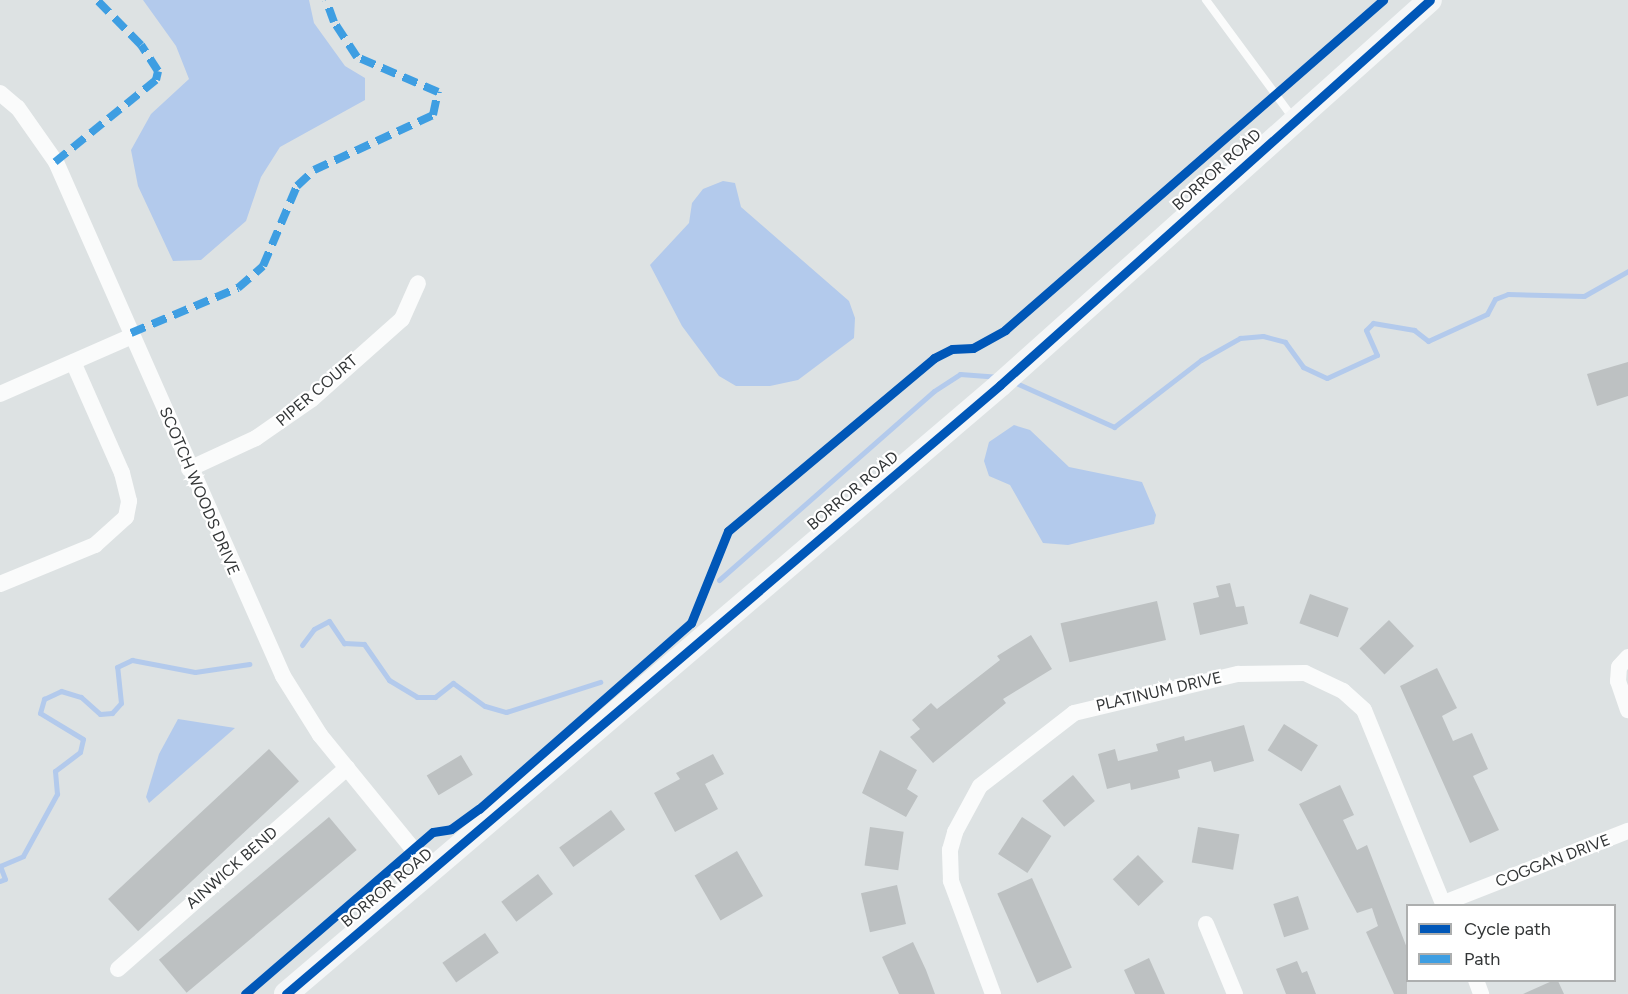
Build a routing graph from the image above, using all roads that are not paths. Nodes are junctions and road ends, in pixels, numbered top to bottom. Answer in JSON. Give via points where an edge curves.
{"nodes":[{"id":1,"x":1206,"y":0,"type":"edge"},
{"id":2,"x":1430,"y":0,"type":"edge"},
{"id":3,"x":0,"y":93,"type":"edge"},
{"id":4,"x":1295,"y":121,"type":"junction"},
{"id":5,"x":418,"y":283,"type":"dead end"},
{"id":6,"x":132,"y":336,"type":"junction"},
{"id":7,"x":73,"y":362,"type":"junction"},
{"id":8,"x":0,"y":394,"type":"edge"},
{"id":9,"x":189,"y":469,"type":"junction"},
{"id":10,"x":0,"y":584,"type":"edge"},
{"id":11,"x":1628,"y":657,"type":"edge"},
{"id":12,"x":1628,"y":710,"type":"edge"},
{"id":13,"x":347,"y":768,"type":"junction"},
{"id":14,"x":1628,"y":831,"type":"edge"},
{"id":15,"x":430,"y":870,"type":"junction"},
{"id":16,"x":1444,"y":904,"type":"edge"},
{"id":17,"x":1206,"y":924,"type":"dead end"},
{"id":18,"x":118,"y":969,"type":"dead end"},
{"id":19,"x":286,"y":994,"type":"edge"},
{"id":20,"x":993,"y":994,"type":"edge"},
{"id":21,"x":1234,"y":994,"type":"edge"}],
"edges":[{"from":1,"to":4,"type":"lane"},
{"from":2,"to":4,"type":"street","name":"BORROR ROAD"},
{"from":3,"to":6,"type":"street","name":"SCOTCH WOODS DRIVE","via":[[18,108],[56,162]]},
{"from":4,"to":15,"type":"street","name":"BORROR ROAD","via":[[1006,380]]},
{"from":5,"to":9,"type":"street","name":"PIPER COURT","via":[[402,319],[305,405],[256,438]]},
{"from":6,"to":7,"type":"street"},
{"from":6,"to":9,"type":"street","name":"SCOTCH WOODS DRIVE"},
{"from":7,"to":8,"type":"street"},
{"from":7,"to":10,"type":"street","via":[[122,473],[129,501],[126,517],[95,544]]},
{"from":9,"to":13,"type":"street","name":"SCOTCH WOODS DRIVE","via":[[262,638],[303,710]]},
{"from":11,"to":12,"type":"street","via":[[1619,667],[1618,681]]},
{"from":13,"to":15,"type":"street","name":"SCOTCH WOODS DRIVE"},
{"from":13,"to":18,"type":"street","name":"AINWICK BEND"},
{"from":14,"to":16,"type":"street","name":"COGGAN DRIVE"},
{"from":15,"to":19,"type":"street","name":"BORROR ROAD"},
{"from":16,"to":20,"type":"street","name":"PLATINUM DRIVE","via":[[1364,710],[1343,691],[1305,672],[1238,674],[1074,713],[981,786],[955,832],[950,850],[951,881]]},
{"from":17,"to":21,"type":"street"}]}
